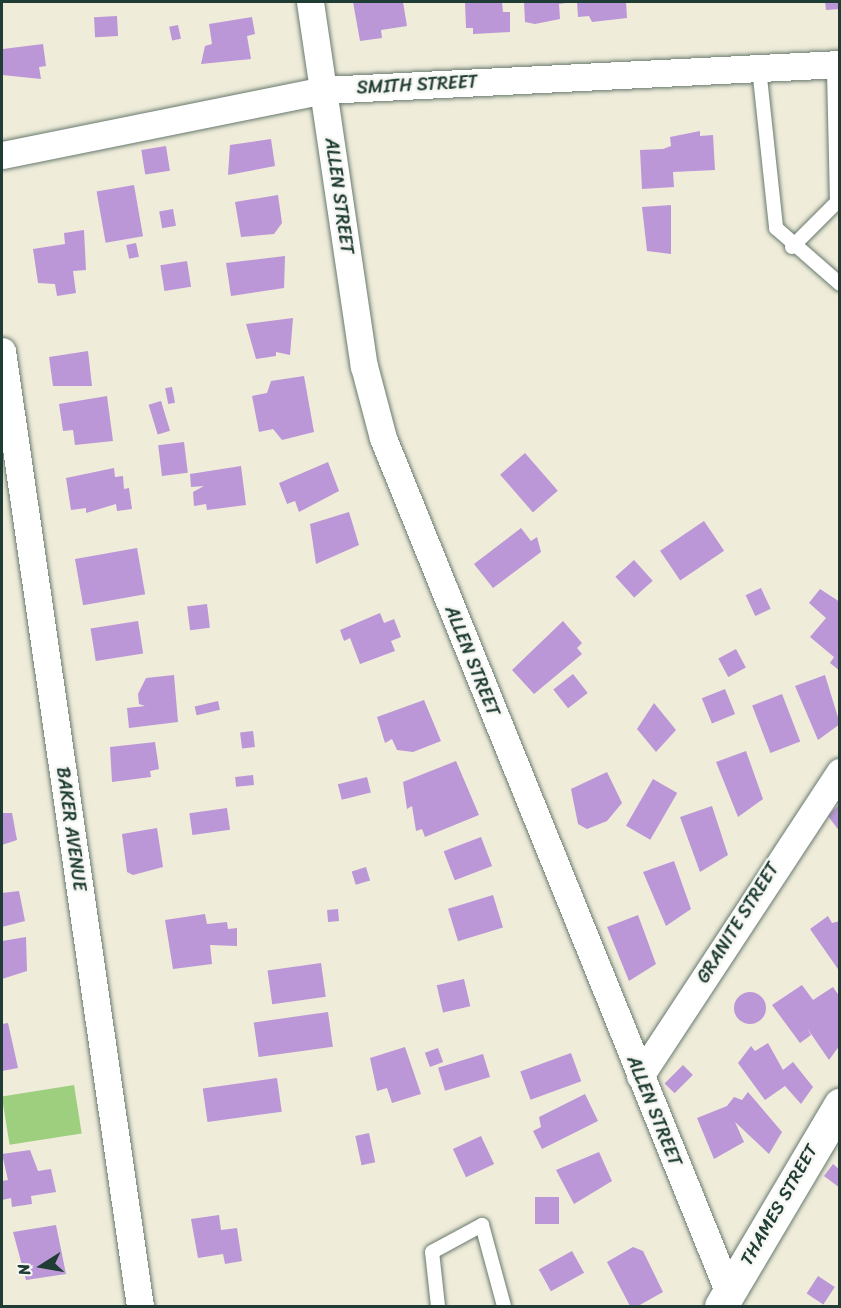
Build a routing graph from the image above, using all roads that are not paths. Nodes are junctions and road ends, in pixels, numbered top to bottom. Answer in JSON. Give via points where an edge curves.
{"nodes":[{"id":1,"x":310,"y":2,"type":"edge"},
{"id":2,"x":837,"y":64,"type":"edge"},
{"id":3,"x":759,"y":68,"type":"junction"},
{"id":4,"x":323,"y":90,"type":"junction"},
{"id":5,"x":2,"y":155,"type":"edge"},
{"id":6,"x":792,"y":247,"type":"junction"},
{"id":7,"x":840,"y":284,"type":"edge"},
{"id":8,"x":2,"y":351,"type":"edge"},
{"id":9,"x":840,"y":772,"type":"edge"},
{"id":10,"x":640,"y":1076,"type":"junction"},
{"id":11,"x":840,"y":1105,"type":"edge"},
{"id":12,"x":725,"y":1300,"type":"edge"},
{"id":13,"x":140,"y":1306,"type":"edge"},
{"id":14,"x":438,"y":1306,"type":"edge"},
{"id":15,"x":504,"y":1306,"type":"edge"}],
"edges":[{"from":1,"to":4,"type":"street","name":"ALLEN STREET"},
{"from":2,"to":3,"type":"street","name":"SMITH STREET"},
{"from":2,"to":6,"type":"lane","via":[[837,202]]},
{"from":3,"to":4,"type":"street","name":"SMITH STREET"},
{"from":3,"to":6,"type":"lane","via":[[776,228]]},
{"from":4,"to":5,"type":"street","name":"SMITH STREET"},
{"from":4,"to":10,"type":"street","name":"ALLEN STREET","via":[[364,366],[382,438]]},
{"from":6,"to":7,"type":"lane"},
{"from":8,"to":13,"type":"street","name":"BAKER AVENUE"},
{"from":9,"to":10,"type":"street","name":"GRANITE STREET"},
{"from":10,"to":12,"type":"street","name":"ALLEN STREET"},
{"from":11,"to":12,"type":"street","name":"THAMES STREET"},
{"from":14,"to":15,"type":"lane","via":[[432,1252],[482,1225]]}]}
